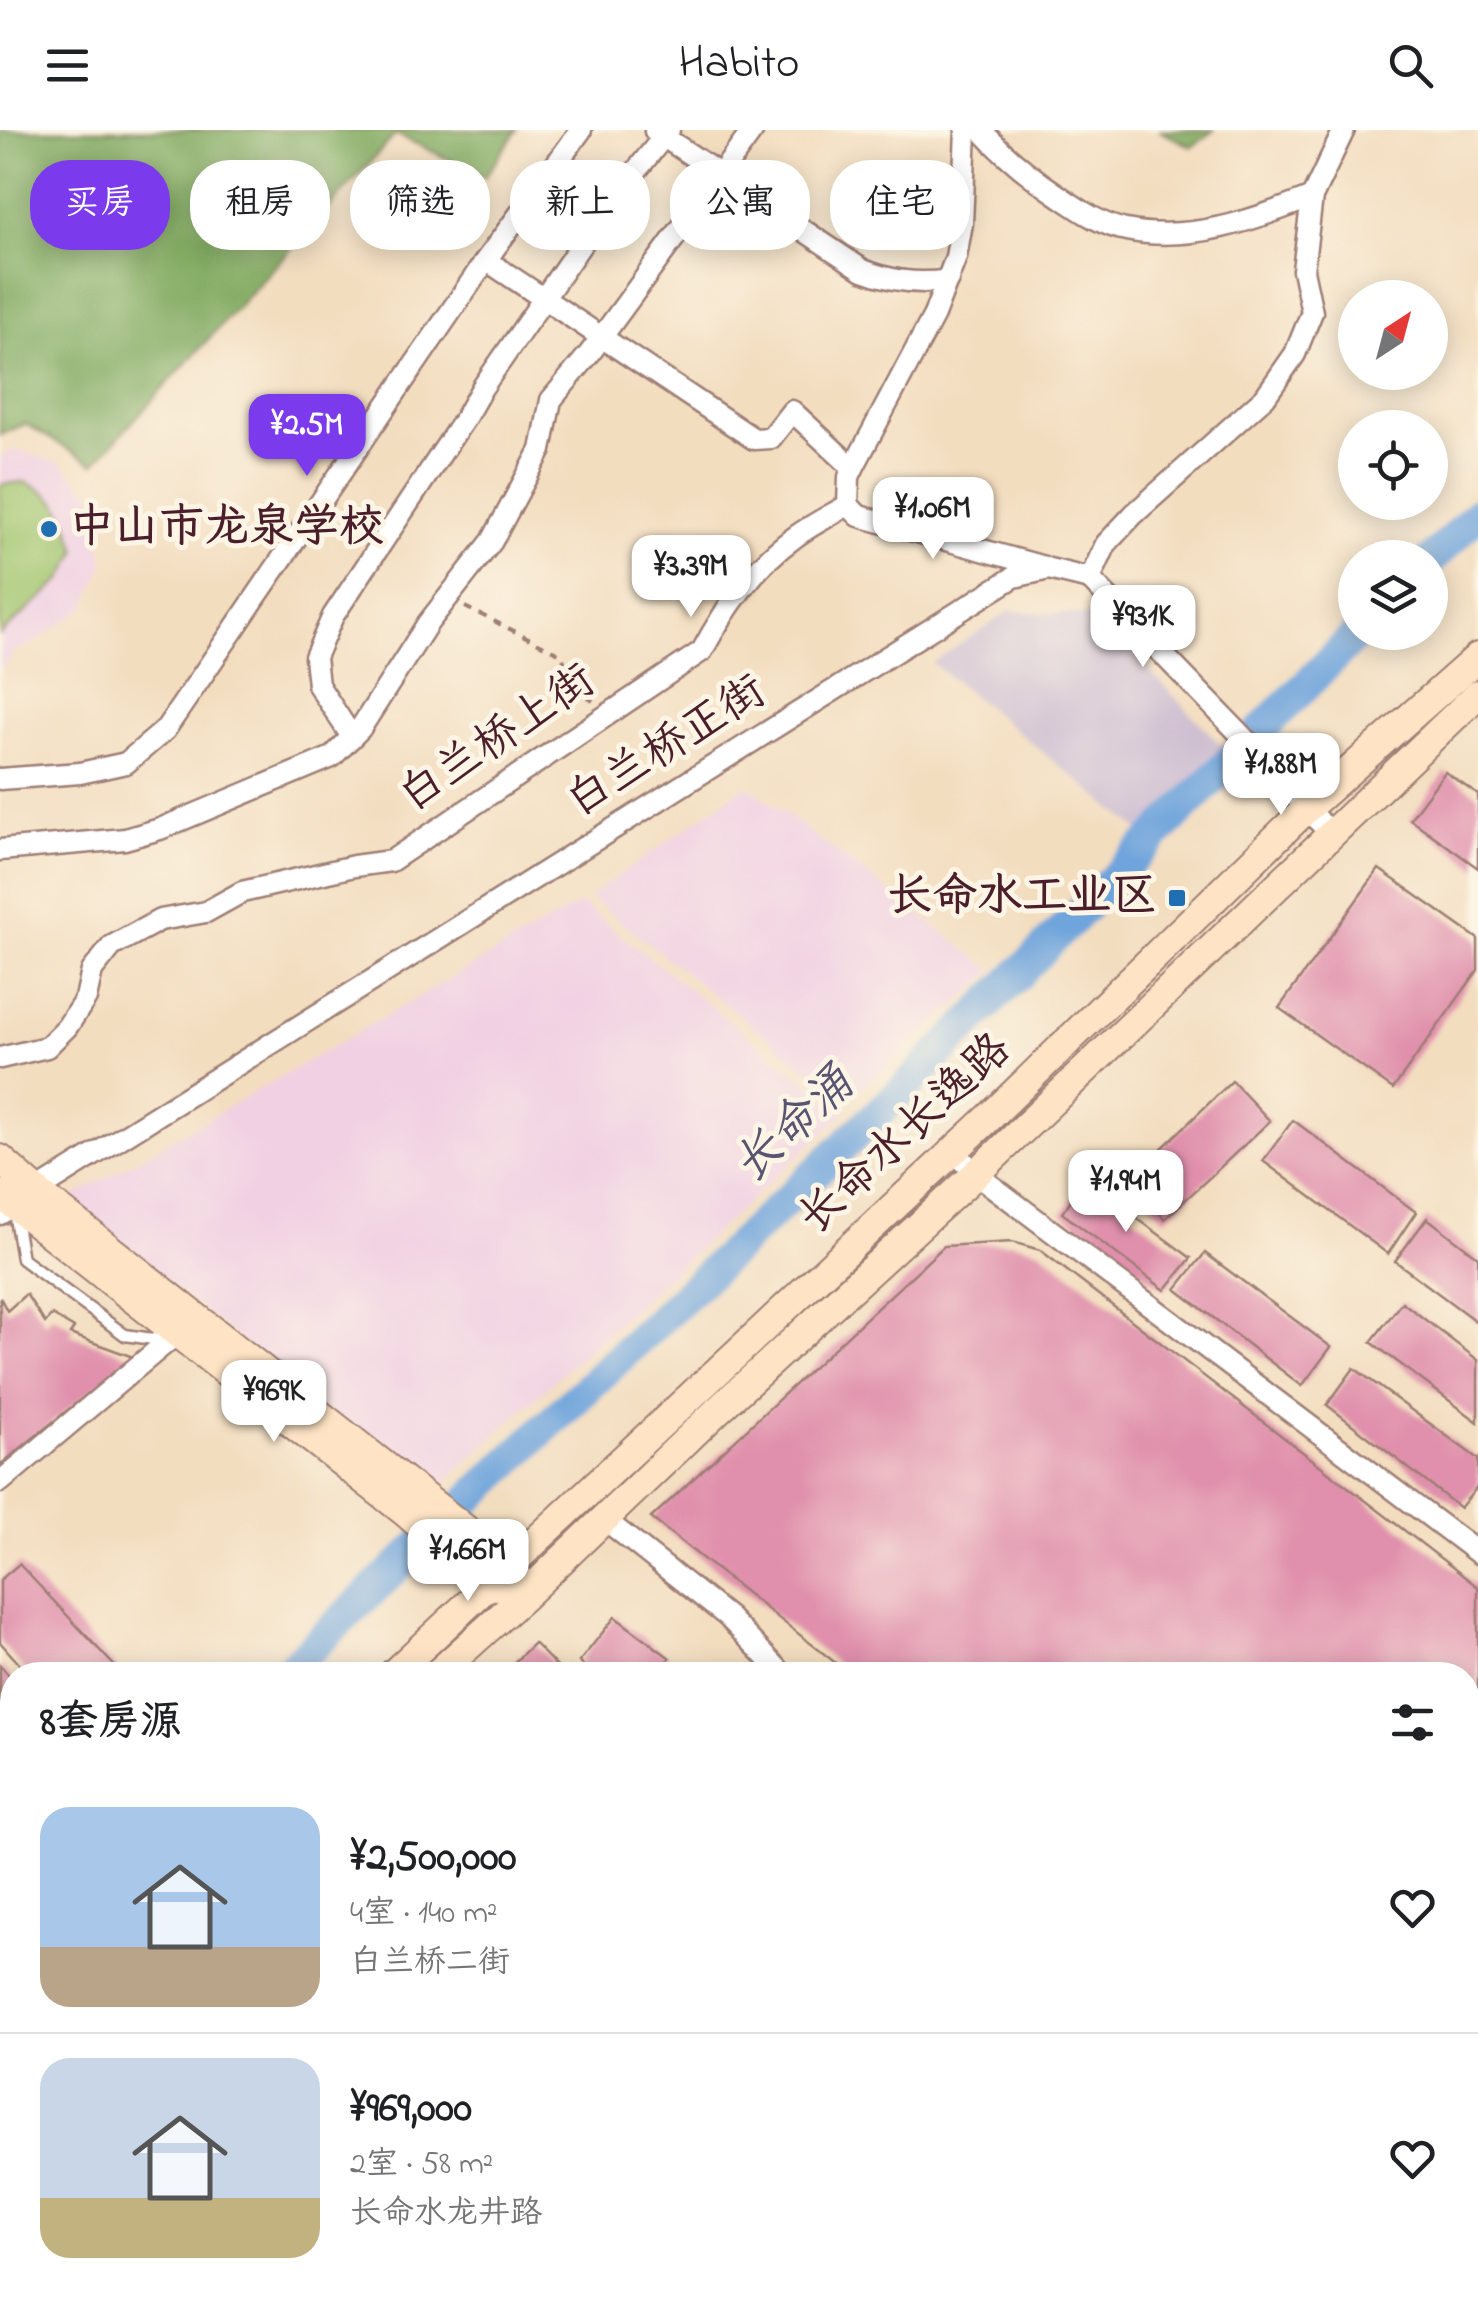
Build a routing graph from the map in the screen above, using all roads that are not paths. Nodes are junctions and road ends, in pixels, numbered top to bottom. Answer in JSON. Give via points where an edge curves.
{"nodes":[{"id":1,"x":581,"y":130,"type":"edge"},
{"id":2,"x":753,"y":130,"type":"edge"},
{"id":3,"x":1344,"y":130,"type":"edge"},
{"id":4,"x":662,"y":132,"type":"edge"},
{"id":5,"x":982,"y":132,"type":"edge"},
{"id":6,"x":700,"y":160,"type":"edge"},
{"id":7,"x":731,"y":160,"type":"edge"},
{"id":8,"x":1312,"y":196,"type":"junction"},
{"id":9,"x":810,"y":235,"type":"edge"},
{"id":10,"x":670,"y":243,"type":"edge"},
{"id":11,"x":486,"y":260,"type":"junction"},
{"id":12,"x":948,"y":280,"type":"junction"},
{"id":13,"x":545,"y":300,"type":"junction"},
{"id":14,"x":601,"y":338,"type":"junction"},
{"id":15,"x":853,"y":468,"type":"junction"},
{"id":16,"x":848,"y":504,"type":"junction"},
{"id":17,"x":1049,"y":568,"type":"junction"},
{"id":18,"x":1090,"y":578,"type":"junction"},
{"id":19,"x":1478,"y":658,"type":"edge"},
{"id":20,"x":1478,"y":694,"type":"edge"},
{"id":21,"x":352,"y":737,"type":"junction"},
{"id":22,"x":0,"y":779,"type":"edge"},
{"id":23,"x":1306,"y":809,"type":"junction"},
{"id":24,"x":1331,"y":833,"type":"junction"},
{"id":25,"x":0,"y":850,"type":"edge"},
{"id":26,"x":0,"y":1058,"type":"edge"},
{"id":27,"x":952,"y":1149,"type":"junction"},
{"id":28,"x":0,"y":1159,"type":"edge"},
{"id":29,"x":976,"y":1174,"type":"junction"},
{"id":30,"x":12,"y":1201,"type":"edge"},
{"id":31,"x":181,"y":1330,"type":"junction"},
{"id":32,"x":0,"y":1482,"type":"edge"},
{"id":33,"x":604,"y":1519,"type":"junction"},
{"id":34,"x":1475,"y":1544,"type":"edge"},
{"id":35,"x":499,"y":1575,"type":"junction"},
{"id":36,"x":526,"y":1593,"type":"junction"},
{"id":37,"x":406,"y":1662,"type":"edge"},
{"id":38,"x":450,"y":1662,"type":"edge"},
{"id":39,"x":771,"y":1662,"type":"edge"}],
"edges":[{"from":1,"to":11,"type":"street"},
{"from":2,"to":7,"type":"street","name":"白兰桥上街"},
{"from":3,"to":8,"type":"street"},
{"from":4,"to":6,"type":"street"},
{"from":4,"to":13,"type":"street"},
{"from":5,"to":8,"type":"street","via":[[1079,210],[1122,230],[1209,230]]},
{"from":5,"to":12,"type":"street"},
{"from":8,"to":18,"type":"street","via":[[1303,270],[1312,312],[1295,354],[1264,397],[1106,544]]},
{"from":9,"to":12,"type":"street","via":[[887,280]]},
{"from":10,"to":14,"type":"street","name":"白兰桥上街"},
{"from":11,"to":13,"type":"street"},
{"from":11,"to":22,"type":"street","via":[[166,730],[126,763]]},
{"from":12,"to":15,"type":"street"},
{"from":13,"to":14,"type":"street"},
{"from":13,"to":21,"type":"street","via":[[327,629],[315,657],[318,686]]},
{"from":14,"to":15,"type":"street","via":[[754,439],[771,438],[792,411]]},
{"from":14,"to":21,"type":"street","name":"白兰桥上街","via":[[551,400],[541,450],[492,541]]},
{"from":15,"to":16,"type":"street"},
{"from":16,"to":17,"type":"street","via":[[859,516]]},
{"from":16,"to":26,"type":"street","name":"白兰桥上街","via":[[794,537],[744,583],[702,651],[391,861],[242,892],[206,912],[160,920],[112,946],[92,971],[86,998],[46,1047]]},
{"from":17,"to":18,"type":"street"},
{"from":17,"to":30,"type":"street","name":"白兰桥正街","via":[[1014,578]]},
{"from":18,"to":23,"type":"street"},
{"from":19,"to":23,"type":"street","name":"长命水长逸路"},
{"from":20,"to":24,"type":"street","name":"长命水长逸路"},
{"from":21,"to":25,"type":"street","name":"白兰桥上街","via":[[332,758],[160,829],[125,839]]},
{"from":23,"to":24,"type":"street"},
{"from":23,"to":27,"type":"street","name":"长命水长逸路"},
{"from":24,"to":29,"type":"street","name":"长命水长逸路"},
{"from":27,"to":29,"type":"street"},
{"from":27,"to":35,"type":"street","name":"长命水长逸路"},
{"from":28,"to":30,"type":"street"},
{"from":29,"to":33,"type":"street","name":"长命水长逸路"},
{"from":29,"to":34,"type":"street"},
{"from":30,"to":31,"type":"street"},
{"from":30,"to":31,"type":"lane","via":[[22,1259],[125,1335]]},
{"from":31,"to":32,"type":"street"},
{"from":31,"to":35,"type":"street"},
{"from":33,"to":36,"type":"street","name":"长命水长逸路"},
{"from":33,"to":39,"type":"street","via":[[728,1617]]},
{"from":35,"to":36,"type":"street"},
{"from":35,"to":37,"type":"street","name":"长命水长逸路"},
{"from":36,"to":38,"type":"street","name":"长命水长逸路"}]}
